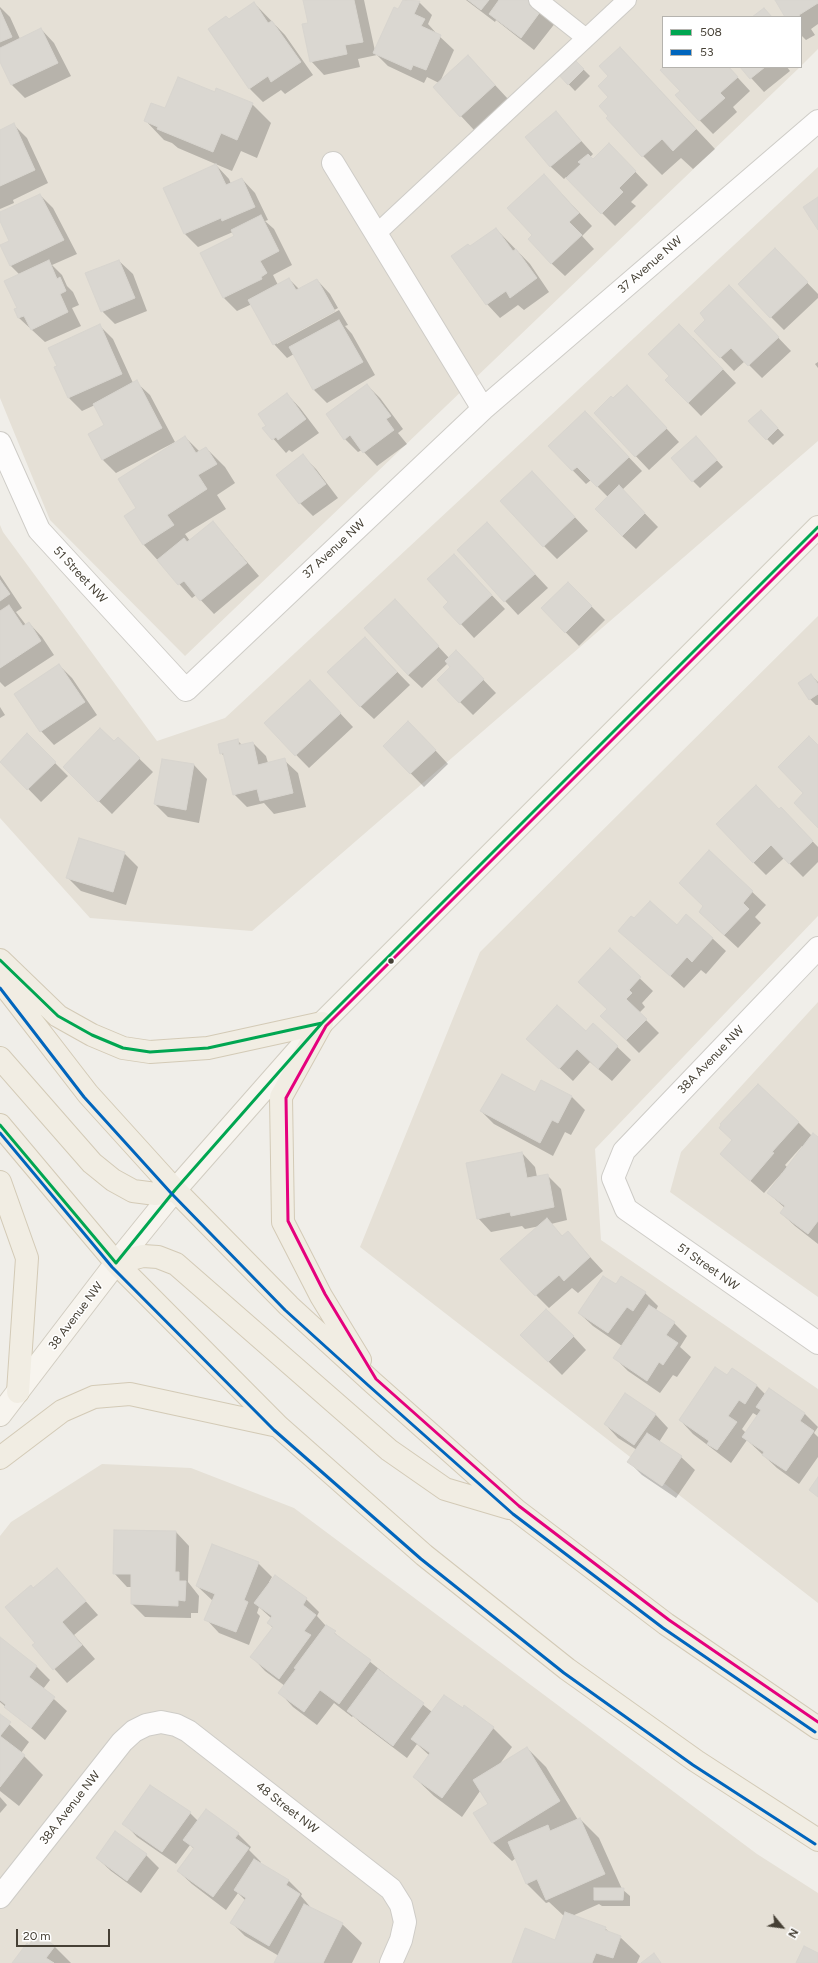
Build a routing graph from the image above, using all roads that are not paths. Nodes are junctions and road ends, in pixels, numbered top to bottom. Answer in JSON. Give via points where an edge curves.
{"nodes":[{"id":1,"x":538,"y":0,"type":"edge"},
{"id":2,"x":627,"y":0,"type":"edge"},
{"id":3,"x":586,"y":38,"type":"junction"},
{"id":4,"x":818,"y":121,"type":"edge"},
{"id":5,"x":333,"y":163,"type":"dead end"},
{"id":6,"x":376,"y":234,"type":"junction"},
{"id":7,"x":483,"y":409,"type":"junction"},
{"id":8,"x":0,"y":442,"type":"edge"},
{"id":9,"x":818,"y":527,"type":"edge"},
{"id":10,"x":186,"y":690,"type":"joint"},
{"id":11,"x":818,"y":948,"type":"edge"},
{"id":12,"x":0,"y":960,"type":"edge"},
{"id":13,"x":0,"y":980,"type":"edge"},
{"id":14,"x":322,"y":1023,"type":"junction"},
{"id":15,"x":0,"y":1058,"type":"edge"},
{"id":16,"x":0,"y":1125,"type":"edge"},
{"id":17,"x":613,"y":1178,"type":"joint"},
{"id":18,"x":0,"y":1182,"type":"edge"},
{"id":19,"x":176,"y":1190,"type":"junction"},
{"id":20,"x":116,"y":1263,"type":"junction"},
{"id":21,"x":818,"y":1343,"type":"edge"},
{"id":22,"x":372,"y":1382,"type":"junction"},
{"id":23,"x":18,"y":1392,"type":"junction"},
{"id":24,"x":0,"y":1415,"type":"edge"},
{"id":25,"x":278,"y":1426,"type":"junction"},
{"id":26,"x":0,"y":1458,"type":"edge"},
{"id":27,"x":516,"y":1510,"type":"junction"},
{"id":28,"x":146,"y":1725,"type":"joint"},
{"id":29,"x":818,"y":1728,"type":"edge"},
{"id":30,"x":818,"y":1840,"type":"edge"},
{"id":31,"x":0,"y":1897,"type":"edge"},
{"id":32,"x":391,"y":1963,"type":"edge"}],
"edges":[{"from":1,"to":3,"type":"lane"},
{"from":2,"to":3,"type":"lane"},
{"from":3,"to":6,"type":"lane"},
{"from":4,"to":7,"type":"street","name":"37 Avenue NW"},
{"from":5,"to":6,"type":"street"},
{"from":6,"to":7,"type":"street"},
{"from":7,"to":10,"type":"street","name":"37 Avenue NW"},
{"from":8,"to":10,"type":"street","name":"51 Street NW","via":[[39,530]]},
{"from":9,"to":14,"type":"street","name":"38 Avenue NW"},
{"from":11,"to":17,"type":"street","name":"38A Avenue NW","via":[[624,1151]]},
{"from":12,"to":14,"type":"main road","via":[[58,1016],[92,1035],[123,1048],[150,1052],[208,1048]]},
{"from":13,"to":19,"type":"main road","via":[[88,1094]]},
{"from":14,"to":19,"type":"street","name":"38 Avenue NW"},
{"from":14,"to":22,"type":"main road","via":[[281,1097],[283,1222],[321,1296]]},
{"from":15,"to":19,"type":"main road","via":[[92,1163],[113,1180],[133,1191],[156,1194]]},
{"from":16,"to":20,"type":"main road"},
{"from":17,"to":21,"type":"street","name":"51 Street NW","via":[[626,1209]]},
{"from":18,"to":23,"type":"main road","via":[[27,1258]]},
{"from":19,"to":20,"type":"street","name":"38 Avenue NW"},
{"from":19,"to":22,"type":"main road","via":[[289,1306]]},
{"from":20,"to":23,"type":"street","name":"38 Avenue NW"},
{"from":20,"to":25,"type":"main road"},
{"from":20,"to":27,"type":"main road","via":[[143,1256],[158,1257],[176,1264],[389,1450],[445,1489]]},
{"from":22,"to":27,"type":"main road"},
{"from":23,"to":24,"type":"street","name":"38 Avenue NW"},
{"from":25,"to":26,"type":"main road","via":[[130,1394],[94,1397],[62,1411]]},
{"from":25,"to":30,"type":"main road","via":[[424,1555],[567,1669],[696,1761]]},
{"from":27,"to":29,"type":"main road","via":[[666,1624]]},
{"from":28,"to":31,"type":"street","name":"38A Avenue NW","via":[[134,1731],[122,1742]]},
{"from":28,"to":32,"type":"street","name":"48 Street NW","via":[[161,1722],[188,1731],[391,1890],[401,1905],[405,1922],[401,1940]]}]}
